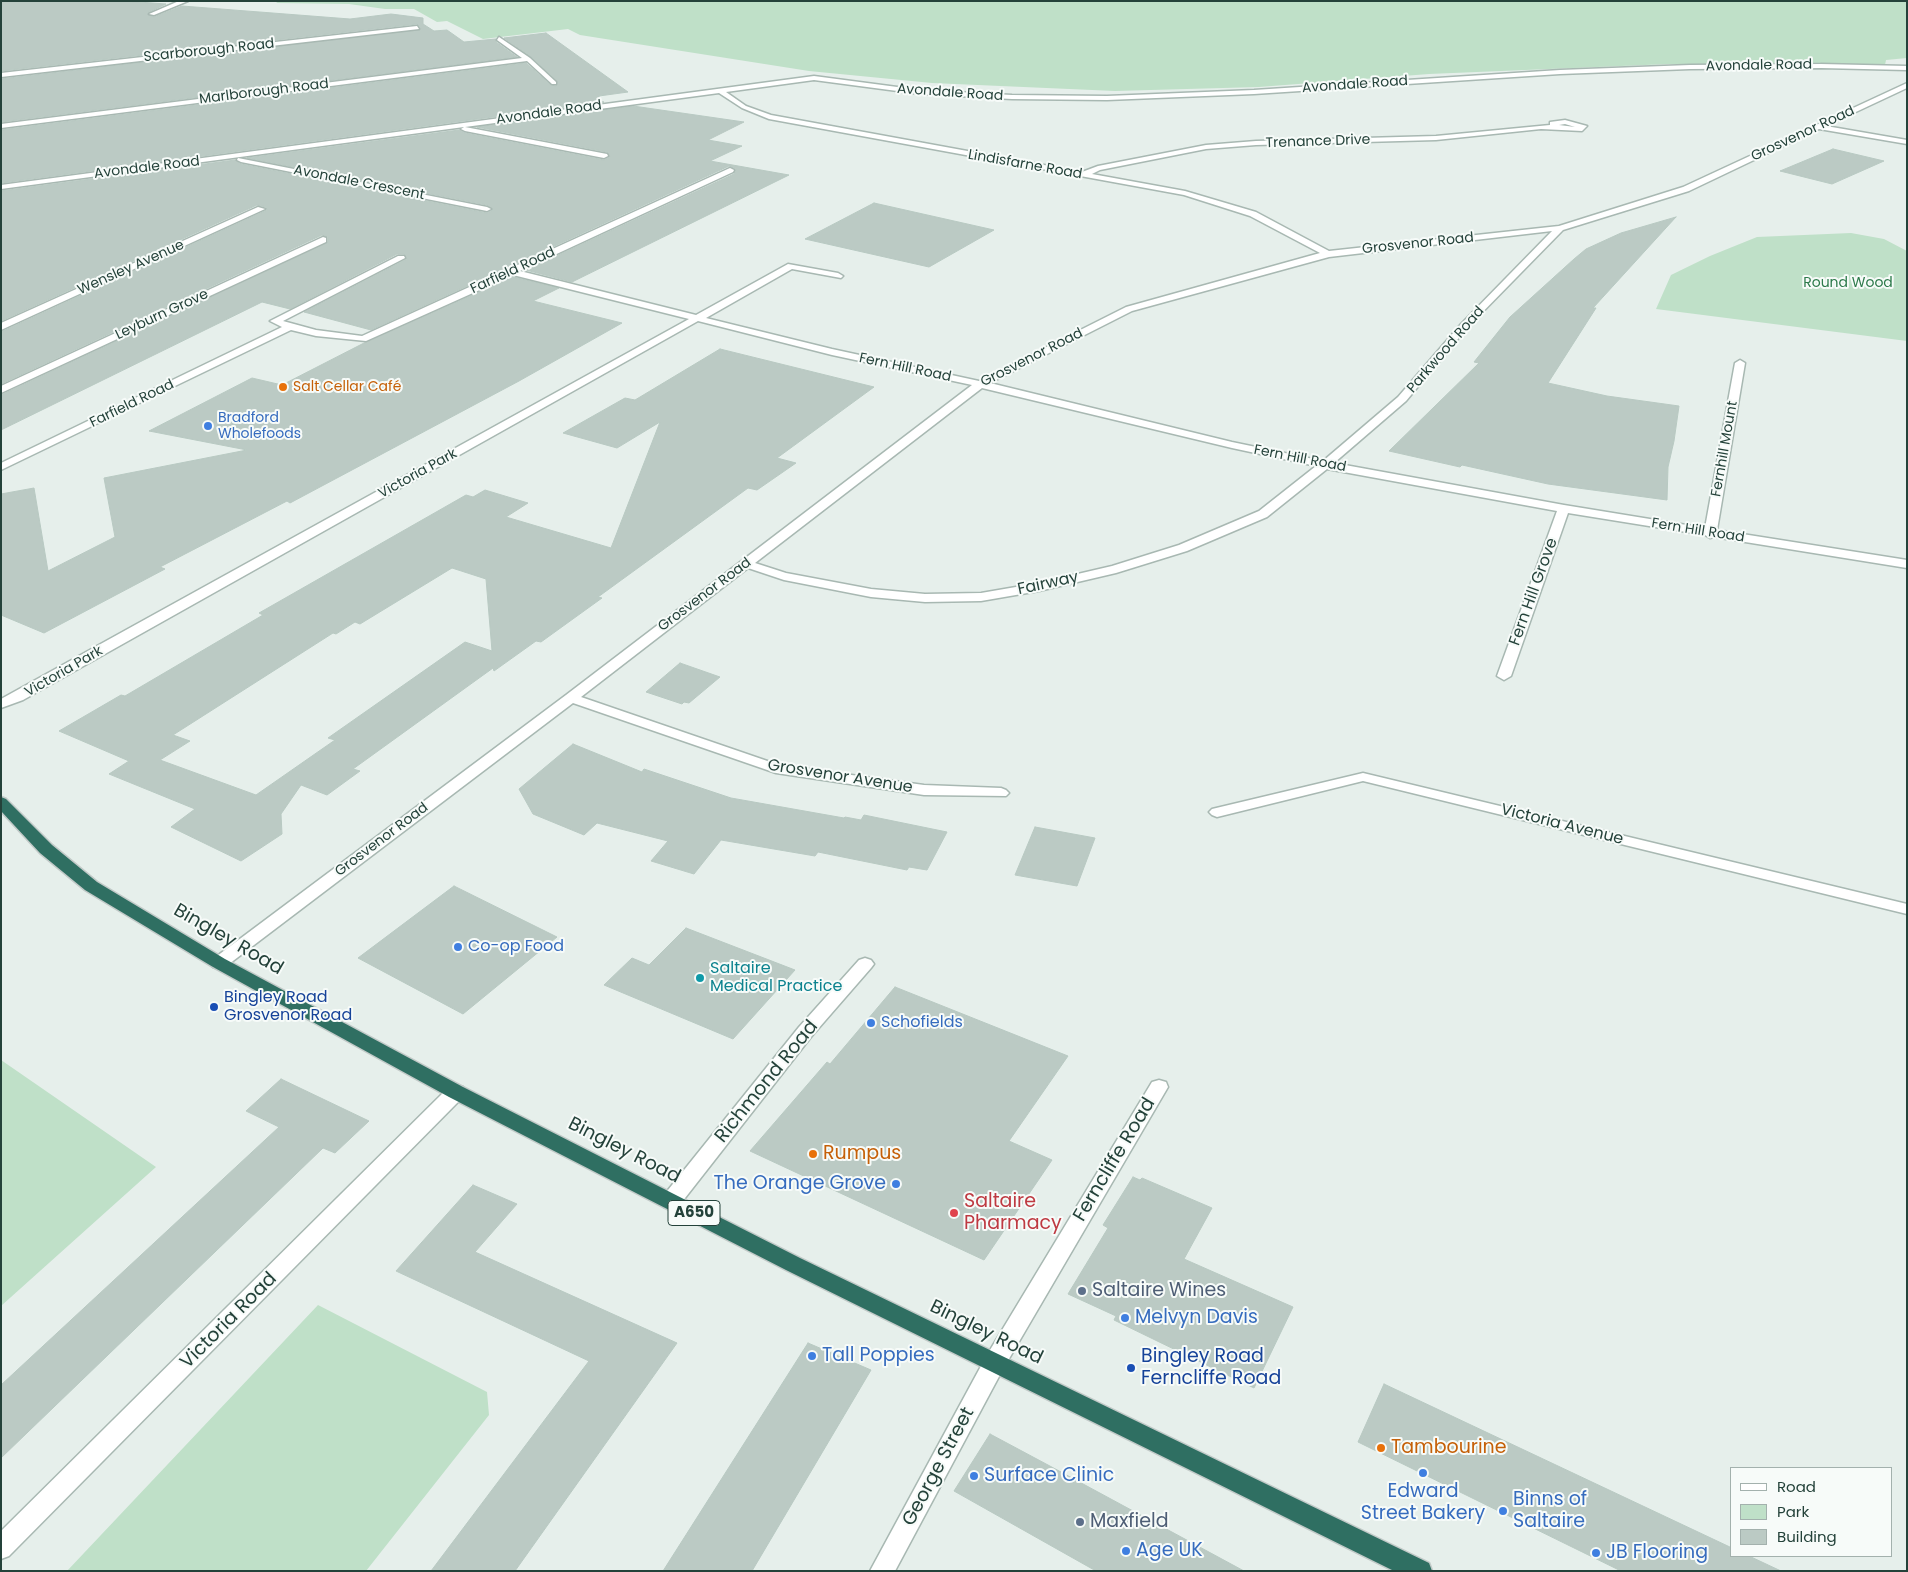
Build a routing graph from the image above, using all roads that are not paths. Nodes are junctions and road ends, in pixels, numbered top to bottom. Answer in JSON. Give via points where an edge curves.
{"nodes":[{"id":1,"x":185,"y":1,"type":"edge"},
{"id":2,"x":152,"y":14,"type":"dead end"},
{"id":3,"x":417,"y":28,"type":"dead end"},
{"id":4,"x":499,"y":39,"type":"dead end"},
{"id":5,"x":528,"y":59,"type":"junction"},
{"id":6,"x":1907,"y":68,"type":"edge"},
{"id":7,"x":1,"y":75,"type":"edge"},
{"id":8,"x":554,"y":83,"type":"dead end"},
{"id":9,"x":1907,"y":85,"type":"edge"},
{"id":10,"x":719,"y":90,"type":"junction"},
{"id":11,"x":1,"y":126,"type":"edge"},
{"id":12,"x":453,"y":127,"type":"junction"},
{"id":13,"x":1557,"y":127,"type":"dead end"},
{"id":14,"x":1819,"y":127,"type":"junction"},
{"id":15,"x":1907,"y":142,"type":"edge"},
{"id":16,"x":604,"y":156,"type":"dead end"},
{"id":17,"x":230,"y":158,"type":"junction"},
{"id":18,"x":730,"y":170,"type":"dead end"},
{"id":19,"x":1082,"y":175,"type":"junction"},
{"id":20,"x":1,"y":187,"type":"edge"},
{"id":21,"x":487,"y":208,"type":"dead end"},
{"id":22,"x":261,"y":209,"type":"dead end"},
{"id":23,"x":1560,"y":228,"type":"junction"},
{"id":24,"x":323,"y":240,"type":"dead end"},
{"id":25,"x":1328,"y":254,"type":"junction"},
{"id":26,"x":401,"y":258,"type":"dead end"},
{"id":27,"x":512,"y":272,"type":"junction"},
{"id":28,"x":838,"y":276,"type":"dead end"},
{"id":29,"x":700,"y":319,"type":"junction"},
{"id":30,"x":1,"y":327,"type":"edge"},
{"id":31,"x":290,"y":327,"type":"junction"},
{"id":32,"x":1740,"y":363,"type":"dead end"},
{"id":33,"x":980,"y":384,"type":"junction"},
{"id":34,"x":1,"y":390,"type":"edge"},
{"id":35,"x":1325,"y":465,"type":"junction"},
{"id":36,"x":1,"y":467,"type":"edge"},
{"id":37,"x":1564,"y":509,"type":"junction"},
{"id":38,"x":1710,"y":534,"type":"junction"},
{"id":39,"x":746,"y":564,"type":"junction"},
{"id":40,"x":1907,"y":564,"type":"edge"},
{"id":41,"x":1504,"y":676,"type":"dead end"},
{"id":42,"x":571,"y":698,"type":"junction"},
{"id":43,"x":1,"y":704,"type":"edge"},
{"id":44,"x":1001,"y":793,"type":"dead end"},
{"id":45,"x":1,"y":802,"type":"edge"},
{"id":46,"x":1217,"y":812,"type":"dead end"},
{"id":47,"x":1907,"y":909,"type":"edge"},
{"id":48,"x":219,"y":963,"type":"junction"},
{"id":49,"x":865,"y":964,"type":"dead end"},
{"id":50,"x":1159,"y":1087,"type":"dead end"},
{"id":51,"x":456,"y":1092,"type":"junction"},
{"id":52,"x":671,"y":1201,"type":"junction"},
{"id":53,"x":995,"y":1362,"type":"junction"},
{"id":54,"x":1,"y":1548,"type":"edge"},
{"id":55,"x":882,"y":1571,"type":"edge"},
{"id":56,"x":1420,"y":1571,"type":"edge"}],
"edges":[{"from":1,"to":2,"type":"street"},
{"from":3,"to":7,"type":"street","name":"Scarborough Road"},
{"from":4,"to":5,"type":"street"},
{"from":5,"to":8,"type":"street"},
{"from":5,"to":11,"type":"street","name":"Marlborough Road"},
{"from":6,"to":10,"type":"street","name":"Avondale Road","via":[[1709,67],[1560,72],[1107,98],[920,92],[814,78]]},
{"from":9,"to":14,"type":"street","name":"Grosvenor Road"},
{"from":10,"to":12,"type":"street","name":"Avondale Road"},
{"from":10,"to":19,"type":"street","name":"Lindisfarne Road","via":[[744,107],[769,117]]},
{"from":12,"to":16,"type":"street"},
{"from":12,"to":17,"type":"street","name":"Avondale Road"},
{"from":13,"to":19,"type":"street","name":"Trenance Drive","via":[[1436,138],[1206,147],[1098,168]]},
{"from":14,"to":15,"type":"street"},
{"from":14,"to":23,"type":"street","name":"Grosvenor Road","via":[[1686,189]]},
{"from":17,"to":20,"type":"street","name":"Avondale Road"},
{"from":17,"to":21,"type":"street","name":"Avondale Crescent"},
{"from":18,"to":27,"type":"street","name":"Farfield Road"},
{"from":19,"to":25,"type":"street","name":"Lindisfarne Road","via":[[1185,194],[1253,214]]},
{"from":22,"to":30,"type":"street","name":"Wensley Avenue"},
{"from":23,"to":25,"type":"street","name":"Grosvenor Road"},
{"from":23,"to":35,"type":"street","name":"Parkwood Road","via":[[1464,326],[1402,399]]},
{"from":24,"to":34,"type":"street","name":"Leyburn Grove"},
{"from":25,"to":33,"type":"street","name":"Grosvenor Road","via":[[1129,310]]},
{"from":26,"to":31,"type":"street","via":[[275,320]]},
{"from":27,"to":29,"type":"street","name":"Fern Hill Road"},
{"from":27,"to":31,"type":"street","name":"Farfield Road","via":[[363,339]]},
{"from":28,"to":29,"type":"street","name":"Victoria Park","via":[[791,266]]},
{"from":29,"to":33,"type":"street","name":"Fern Hill Road"},
{"from":29,"to":43,"type":"street","name":"Victoria Park","via":[[18,698]]},
{"from":31,"to":36,"type":"street","name":"Farfield Road"},
{"from":32,"to":38,"type":"street","name":"Fernhill Mount"},
{"from":33,"to":35,"type":"street","name":"Fern Hill Road"},
{"from":33,"to":39,"type":"street","name":"Grosvenor Road"},
{"from":35,"to":37,"type":"street","name":"Fern Hill Road"},
{"from":35,"to":39,"type":"street","name":"Fairway","via":[[1262,514],[1183,548],[1116,569],[981,597],[871,593],[784,576]]},
{"from":37,"to":38,"type":"street","name":"Fern Hill Road"},
{"from":37,"to":41,"type":"street","name":"Fern Hill Grove"},
{"from":38,"to":40,"type":"street","name":"Fern Hill Road"},
{"from":39,"to":42,"type":"street","name":"Grosvenor Road"},
{"from":42,"to":44,"type":"street","name":"Grosvenor Avenue","via":[[776,769],[924,790]]},
{"from":42,"to":48,"type":"street","name":"Grosvenor Road"},
{"from":45,"to":48,"type":"highway","name":"Bingley Road","number":"A650","via":[[46,849],[91,886]]},
{"from":46,"to":47,"type":"street","name":"Victoria Avenue","via":[[1363,777]]},
{"from":48,"to":51,"type":"highway","name":"Bingley Road","number":"A650"},
{"from":49,"to":52,"type":"street","name":"Richmond Road","via":[[805,1032]]},
{"from":50,"to":53,"type":"street","name":"Ferncliffe Road"},
{"from":51,"to":52,"type":"highway","name":"Bingley Road","number":"A650"},
{"from":51,"to":54,"type":"street","name":"Victoria Road"},
{"from":52,"to":53,"type":"highway","name":"Bingley Road","number":"A650"},
{"from":53,"to":55,"type":"street","name":"George Street"},
{"from":53,"to":56,"type":"highway","name":"Bingley Road","number":"A650"}]}
